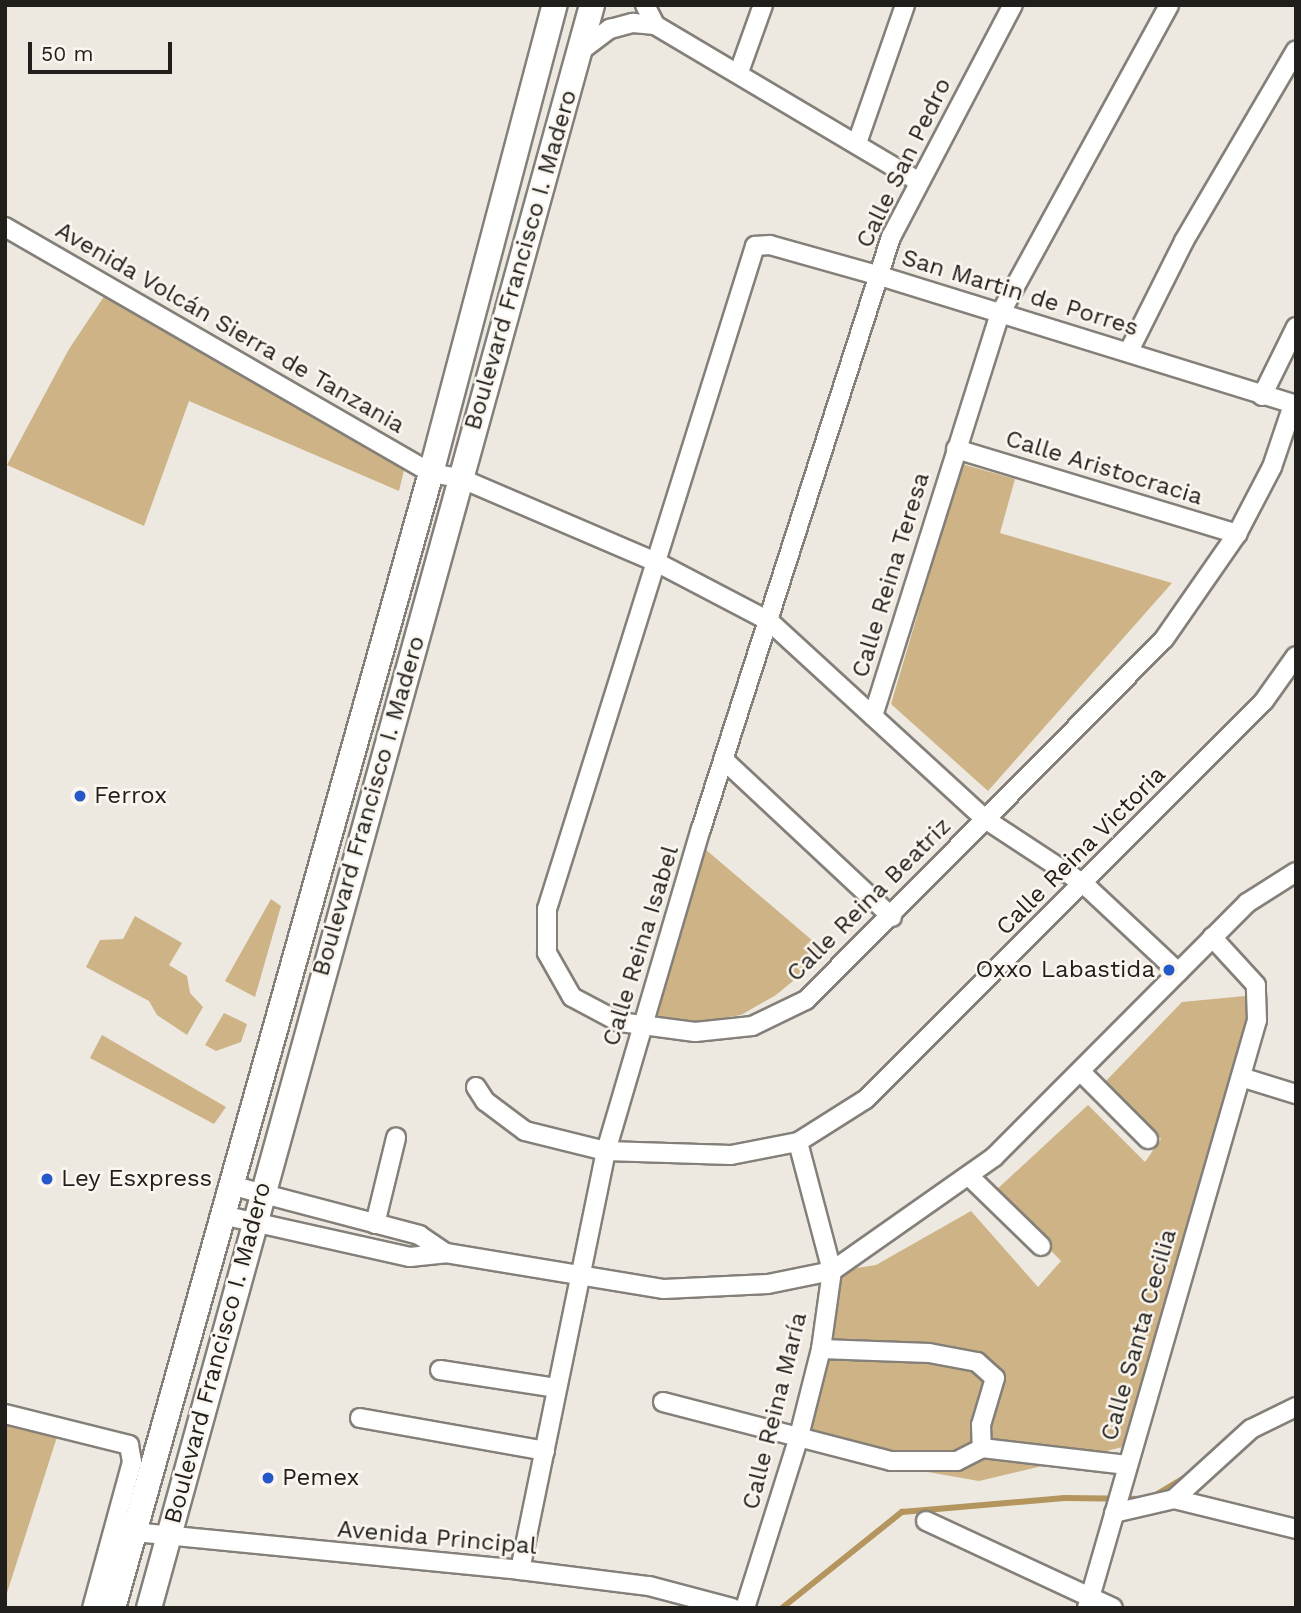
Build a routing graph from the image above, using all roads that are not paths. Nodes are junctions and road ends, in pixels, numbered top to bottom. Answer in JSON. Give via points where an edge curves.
{"nodes":[{"id":1,"x":555,"y":5,"type":"edge"},
{"id":2,"x":592,"y":5,"type":"edge"},
{"id":3,"x":645,"y":5,"type":"edge"},
{"id":4,"x":763,"y":5,"type":"edge"},
{"id":5,"x":905,"y":5,"type":"edge"},
{"id":6,"x":1013,"y":5,"type":"edge"},
{"id":7,"x":1169,"y":5,"type":"edge"},
{"id":8,"x":655,"y":25,"type":"junction"},
{"id":9,"x":1296,"y":50,"type":"edge"},
{"id":10,"x":579,"y":52,"type":"junction"},
{"id":11,"x":739,"y":72,"type":"junction"},
{"id":12,"x":858,"y":143,"type":"junction"},
{"id":13,"x":918,"y":181,"type":"junction"},
{"id":14,"x":5,"y":227,"type":"edge"},
{"id":15,"x":744,"y":272,"type":"joint"},
{"id":16,"x":877,"y":275,"type":"junction"},
{"id":17,"x":1000,"y":314,"type":"junction"},
{"id":18,"x":1296,"y":327,"type":"edge"},
{"id":19,"x":854,"y":348,"type":"joint"},
{"id":20,"x":1129,"y":351,"type":"junction"},
{"id":21,"x":1262,"y":396,"type":"junction"},
{"id":22,"x":1294,"y":405,"type":"edge"},
{"id":23,"x":956,"y":449,"type":"junction"},
{"id":24,"x":431,"y":473,"type":"junction"},
{"id":25,"x":460,"y":478,"type":"junction"},
{"id":26,"x":1237,"y":534,"type":"junction"},
{"id":27,"x":656,"y":562,"type":"junction"},
{"id":28,"x":769,"y":621,"type":"junction"},
{"id":29,"x":1296,"y":656,"type":"edge"},
{"id":30,"x":873,"y":716,"type":"junction"},
{"id":31,"x":723,"y":760,"type":"junction"},
{"id":32,"x":985,"y":819,"type":"junction"},
{"id":33,"x":1296,"y":872,"type":"edge"},
{"id":34,"x":1084,"y":884,"type":"junction"},
{"id":35,"x":892,"y":917,"type":"junction"},
{"id":36,"x":1212,"y":937,"type":"junction"},
{"id":37,"x":1178,"y":972,"type":"junction"},
{"id":38,"x":642,"y":1026,"type":"junction"},
{"id":39,"x":1081,"y":1072,"type":"junction"},
{"id":40,"x":1241,"y":1077,"type":"junction"},
{"id":41,"x":476,"y":1087,"type":"dead end"},
{"id":42,"x":1296,"y":1094,"type":"edge"},
{"id":43,"x":396,"y":1138,"type":"dead end"},
{"id":44,"x":1148,"y":1139,"type":"dead end"},
{"id":45,"x":798,"y":1142,"type":"junction"},
{"id":46,"x":606,"y":1151,"type":"junction"},
{"id":47,"x":970,"y":1177,"type":"junction"},
{"id":48,"x":230,"y":1185,"type":"junction"},
{"id":49,"x":262,"y":1195,"type":"junction"},
{"id":50,"x":222,"y":1215,"type":"junction"},
{"id":51,"x":254,"y":1221,"type":"junction"},
{"id":52,"x":375,"y":1224,"type":"junction"},
{"id":53,"x":1041,"y":1246,"type":"dead end"},
{"id":54,"x":446,"y":1253,"type":"junction"},
{"id":55,"x":832,"y":1271,"type":"junction"},
{"id":56,"x":578,"y":1277,"type":"junction"},
{"id":57,"x":821,"y":1349,"type":"junction"},
{"id":58,"x":440,"y":1370,"type":"dead end"},
{"id":59,"x":556,"y":1388,"type":"junction"},
{"id":60,"x":663,"y":1402,"type":"dead end"},
{"id":61,"x":1296,"y":1407,"type":"edge"},
{"id":62,"x":5,"y":1414,"type":"edge"},
{"id":63,"x":360,"y":1418,"type":"dead end"},
{"id":64,"x":798,"y":1440,"type":"junction"},
{"id":65,"x":982,"y":1448,"type":"junction"},
{"id":66,"x":545,"y":1451,"type":"junction"},
{"id":67,"x":1126,"y":1465,"type":"junction"},
{"id":68,"x":1174,"y":1499,"type":"junction"},
{"id":69,"x":1114,"y":1513,"type":"junction"},
{"id":70,"x":926,"y":1521,"type":"dead end"},
{"id":71,"x":1296,"y":1529,"type":"edge"},
{"id":72,"x":134,"y":1532,"type":"junction"},
{"id":73,"x":167,"y":1538,"type":"junction"},
{"id":74,"x":520,"y":1570,"type":"junction"},
{"id":75,"x":1089,"y":1603,"type":"edge"},
{"id":76,"x":92,"y":1608,"type":"edge"},
{"id":77,"x":113,"y":1608,"type":"edge"},
{"id":78,"x":149,"y":1608,"type":"edge"},
{"id":79,"x":732,"y":1608,"type":"edge"},
{"id":80,"x":746,"y":1608,"type":"edge"},
{"id":81,"x":1113,"y":1608,"type":"edge"}],
"edges":[{"from":1,"to":24,"type":"main road","name":"Boulevard Francisco I. Madero"},
{"from":2,"to":10,"type":"main road","name":"Boulevard Francisco I. Madero"},
{"from":3,"to":8,"type":"street"},
{"from":4,"to":11,"type":"street"},
{"from":5,"to":12,"type":"street"},
{"from":6,"to":13,"type":"street","name":"Calle San Pedro"},
{"from":7,"to":17,"type":"street","name":"Calle Reina Teresa"},
{"from":8,"to":10,"type":"street","via":[[633,23],[610,29]]},
{"from":8,"to":11,"type":"street"},
{"from":9,"to":20,"type":"street","via":[[1184,241]]},
{"from":10,"to":25,"type":"main road","name":"Boulevard Francisco I. Madero"},
{"from":11,"to":12,"type":"street"},
{"from":12,"to":13,"type":"street"},
{"from":13,"to":16,"type":"street","name":"Calle San Pedro"},
{"from":14,"to":24,"type":"street","name":"Avenida Volcán Sierra de Tanzania"},
{"from":15,"to":16,"type":"street","name":"San Martin de Porres","via":[[751,250],[759,245]]},
{"from":15,"to":27,"type":"street","name":"Calle Reina Beatriz"},
{"from":16,"to":17,"type":"street","name":"San Martin de Porres"},
{"from":16,"to":19,"type":"street","name":"Calle San Pedro"},
{"from":17,"to":20,"type":"street","name":"San Martin de Porres"},
{"from":17,"to":23,"type":"street","name":"Calle Reina Teresa"},
{"from":18,"to":21,"type":"street"},
{"from":19,"to":28,"type":"street","name":"Calle Reina Isabel"},
{"from":20,"to":21,"type":"street","name":"San Martin de Porres"},
{"from":21,"to":22,"type":"street","name":"San Martin de Porres"},
{"from":22,"to":26,"type":"street","name":"Calle Reina Beatriz","via":[[1272,467]]},
{"from":23,"to":26,"type":"street","name":"Calle Aristocracia"},
{"from":23,"to":30,"type":"street","name":"Calle Reina Teresa"},
{"from":24,"to":25,"type":"street"},
{"from":24,"to":48,"type":"main road","name":"Boulevard Francisco I. Madero"},
{"from":25,"to":27,"type":"street"},
{"from":25,"to":49,"type":"main road","name":"Boulevard Francisco I. Madero"},
{"from":26,"to":32,"type":"street","name":"Calle Reina Beatriz","via":[[1164,639]]},
{"from":27,"to":28,"type":"street"},
{"from":27,"to":38,"type":"street","name":"Calle Reina Beatriz","via":[[545,927],[552,966],[572,997],[599,1015]]},
{"from":28,"to":30,"type":"street"},
{"from":28,"to":31,"type":"street","name":"Calle Reina Isabel"},
{"from":29,"to":34,"type":"street","name":"Calle Reina Victoria","via":[[1264,701]]},
{"from":30,"to":32,"type":"street"},
{"from":31,"to":35,"type":"street"},
{"from":31,"to":38,"type":"street","name":"Calle Reina Isabel"},
{"from":32,"to":34,"type":"street"},
{"from":32,"to":35,"type":"street","name":"Calle Reina Beatriz"},
{"from":33,"to":36,"type":"street","via":[[1247,903]]},
{"from":34,"to":37,"type":"street"},
{"from":34,"to":45,"type":"street","name":"Calle Reina Victoria","via":[[866,1098]]},
{"from":35,"to":38,"type":"street","name":"Calle Reina Beatriz","via":[[806,1000],[767,1021],[713,1031]]},
{"from":36,"to":37,"type":"street"},
{"from":36,"to":40,"type":"street","name":"Calle Santa Cecilia","via":[[1256,985],[1254,1037]]},
{"from":37,"to":39,"type":"street"},
{"from":38,"to":46,"type":"street","name":"Calle Reina Isabel"},
{"from":39,"to":44,"type":"street"},
{"from":39,"to":47,"type":"street"},
{"from":40,"to":42,"type":"street"},
{"from":40,"to":67,"type":"street","name":"Calle Santa Cecilia"},
{"from":41,"to":46,"type":"street","name":"Calle Reina Victoria","via":[[494,1109],[525,1131]]},
{"from":43,"to":52,"type":"street"},
{"from":45,"to":46,"type":"street","name":"Calle Reina Victoria","via":[[731,1155]]},
{"from":45,"to":55,"type":"street","name":"Calle Reina María"},
{"from":46,"to":56,"type":"street","name":"Calle Reina Isabel"},
{"from":47,"to":53,"type":"street"},
{"from":47,"to":55,"type":"street"},
{"from":48,"to":49,"type":"street"},
{"from":48,"to":50,"type":"main road","name":"Boulevard Francisco I. Madero"},
{"from":49,"to":51,"type":"main road","name":"Boulevard Francisco I. Madero"},
{"from":49,"to":52,"type":"street"},
{"from":50,"to":51,"type":"street"},
{"from":50,"to":72,"type":"main road","name":"Boulevard Francisco I. Madero"},
{"from":51,"to":54,"type":"street","via":[[410,1257]]},
{"from":51,"to":73,"type":"main road","name":"Boulevard Francisco I. Madero"},
{"from":52,"to":54,"type":"street","via":[[419,1235]]},
{"from":54,"to":56,"type":"street"},
{"from":55,"to":56,"type":"street","via":[[768,1284],[702,1289]]},
{"from":55,"to":57,"type":"street","name":"Calle Reina María"},
{"from":56,"to":59,"type":"street","name":"Calle Reina Isabel"},
{"from":57,"to":64,"type":"street","name":"Calle Reina María"},
{"from":57,"to":65,"type":"street","via":[[929,1353],[986,1367],[995,1382],[981,1425]]},
{"from":58,"to":59,"type":"street"},
{"from":59,"to":66,"type":"street","name":"Calle Reina Isabel"},
{"from":60,"to":64,"type":"street","via":[[784,1432]]},
{"from":61,"to":68,"type":"street","via":[[1251,1429]]},
{"from":62,"to":76,"type":"street","via":[[129,1445],[132,1462]]},
{"from":63,"to":66,"type":"street"},
{"from":64,"to":65,"type":"street","via":[[906,1462],[957,1461]]},
{"from":64,"to":80,"type":"street","name":"Calle Reina María"},
{"from":65,"to":67,"type":"street"},
{"from":66,"to":74,"type":"street","name":"Calle Reina Isabel"},
{"from":67,"to":69,"type":"street","name":"Calle Santa Cecilia"},
{"from":68,"to":69,"type":"street"},
{"from":68,"to":71,"type":"street"},
{"from":69,"to":75,"type":"street","name":"Calle Santa Cecilia"},
{"from":70,"to":75,"type":"street"},
{"from":72,"to":73,"type":"street","name":"Avenida Principal"},
{"from":72,"to":77,"type":"main road","name":"Boulevard Francisco I. Madero"},
{"from":73,"to":74,"type":"street","name":"Avenida Principal"},
{"from":73,"to":78,"type":"main road","name":"Boulevard Francisco I. Madero"},
{"from":74,"to":79,"type":"street","name":"Avenida Principal","via":[[649,1586]]},
{"from":75,"to":81,"type":"street"}]}
